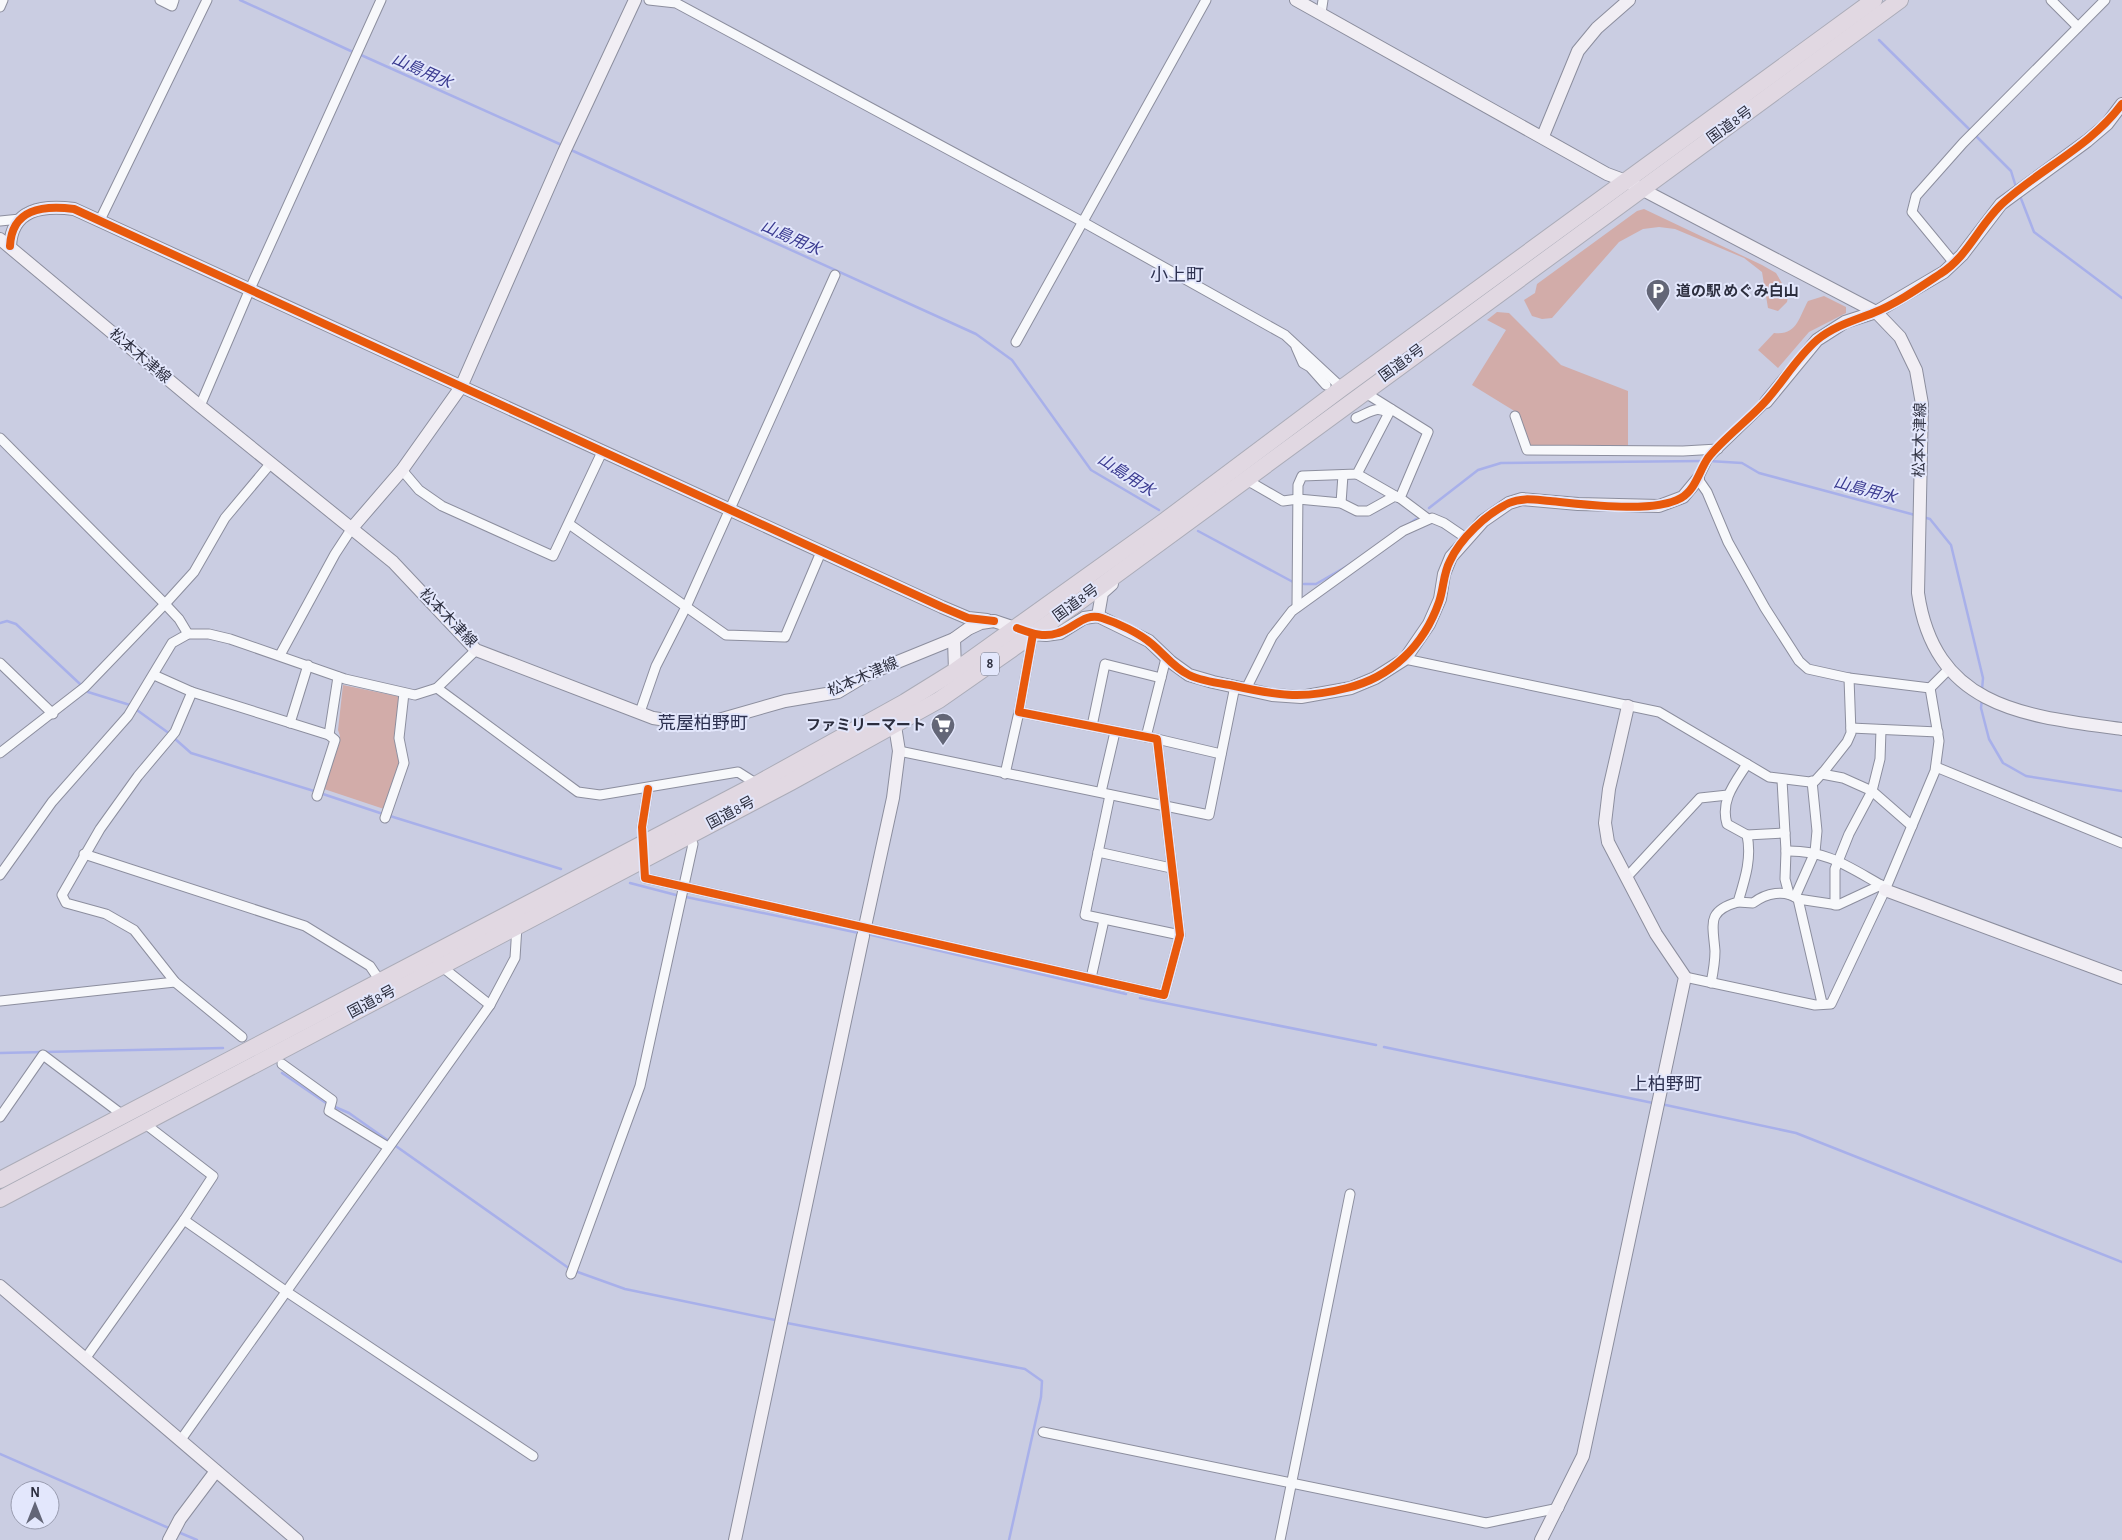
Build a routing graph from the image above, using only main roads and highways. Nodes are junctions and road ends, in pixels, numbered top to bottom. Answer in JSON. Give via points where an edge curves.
{"nodes":[{"id":1,"x":1874,"y":0,"type":"edge"},
{"id":2,"x":1900,"y":0,"type":"edge"},
{"id":3,"x":0,"y":1180,"type":"edge"},
{"id":4,"x":0,"y":1199,"type":"edge"}],
"edges":[{"from":1,"to":3,"type":"highway","name":"国道8号","number":"8","via":[[1626,181],[1334,387],[1166,520],[955,671],[757,784]]},
{"from":2,"to":4,"type":"highway","name":"国道8号","number":"8","via":[[1644,190],[938,700],[895,726]]}]}
